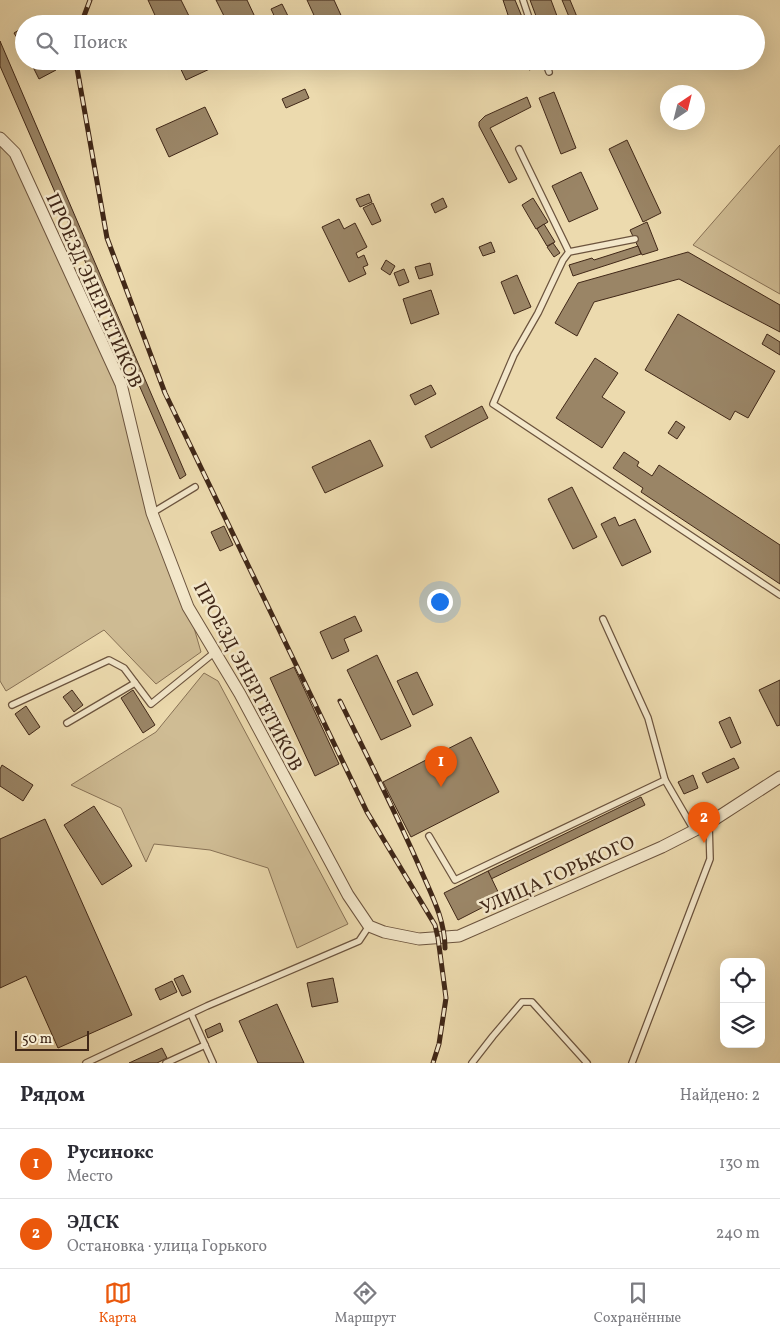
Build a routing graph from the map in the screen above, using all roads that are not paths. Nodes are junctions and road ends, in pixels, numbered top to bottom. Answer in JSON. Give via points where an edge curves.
{"nodes":[{"id":1,"x":523,"y":0,"type":"edge"},
{"id":2,"x":528,"y":15,"type":"edge"},
{"id":3,"x":0,"y":138,"type":"edge"},
{"id":4,"x":519,"y":149,"type":"dead end"},
{"id":5,"x":634,"y":239,"type":"dead end"},
{"id":6,"x":569,"y":252,"type":"junction"},
{"id":7,"x":195,"y":487,"type":"dead end"},
{"id":8,"x":152,"y":513,"type":"junction"},
{"id":9,"x":780,"y":595,"type":"edge"},
{"id":10,"x":603,"y":619,"type":"dead end"},
{"id":11,"x":215,"y":652,"type":"junction"},
{"id":12,"x":135,"y":683,"type":"junction"},
{"id":13,"x":12,"y":705,"type":"dead end"},
{"id":14,"x":67,"y":723,"type":"dead end"},
{"id":15,"x":780,"y":777,"type":"edge"},
{"id":16,"x":665,"y":780,"type":"junction"},
{"id":17,"x":709,"y":823,"type":"junction"},
{"id":18,"x":694,"y":830,"type":"junction"},
{"id":19,"x":429,"y":836,"type":"dead end"},
{"id":20,"x":369,"y":926,"type":"junction"},
{"id":21,"x":191,"y":1014,"type":"junction"},
{"id":22,"x":205,"y":1045,"type":"junction"},
{"id":23,"x":86,"y":1063,"type":"edge"},
{"id":24,"x":166,"y":1063,"type":"edge"},
{"id":25,"x":213,"y":1063,"type":"edge"},
{"id":26,"x":472,"y":1063,"type":"edge"},
{"id":27,"x":587,"y":1063,"type":"edge"},
{"id":28,"x":632,"y":1063,"type":"edge"}],
"edges":[{"from":1,"to":2,"type":"lane"},
{"from":3,"to":8,"type":"street","name":"ПРОЕЗД ЭНЕРГЕТИКОВ","via":[[15,153],[121,384]]},
{"from":4,"to":6,"type":"lane"},
{"from":5,"to":6,"type":"lane"},
{"from":6,"to":9,"type":"lane","via":[[514,355],[492,404]]},
{"from":7,"to":8,"type":"lane"},
{"from":8,"to":11,"type":"street","name":"ПРОЕЗД ЭНЕРГЕТИКОВ","via":[[188,607]]},
{"from":10,"to":16,"type":"lane","via":[[648,718]]},
{"from":11,"to":12,"type":"lane","via":[[151,704]]},
{"from":11,"to":20,"type":"street","name":"ПРОЕЗД ЭНЕРГЕТИКОВ","via":[[348,894]]},
{"from":12,"to":13,"type":"lane","via":[[124,668],[108,660]]},
{"from":12,"to":14,"type":"lane"},
{"from":15,"to":17,"type":"street","name":"УЛИЦА ГОРЬКОГО"},
{"from":16,"to":18,"type":"lane"},
{"from":16,"to":19,"type":"lane","via":[[455,880]]},
{"from":17,"to":18,"type":"street","name":"УЛИЦА ГОРЬКОГО"},
{"from":17,"to":28,"type":"lane","via":[[710,859]]},
{"from":18,"to":20,"type":"street","name":"УЛИЦА ГОРЬКОГО","via":[[459,936],[419,939]]},
{"from":20,"to":21,"type":"lane","via":[[359,941]]},
{"from":21,"to":22,"type":"lane"},
{"from":21,"to":23,"type":"lane"},
{"from":22,"to":24,"type":"lane"},
{"from":22,"to":25,"type":"lane"},
{"from":26,"to":27,"type":"lane","via":[[522,1002],[532,1002]]}]}
